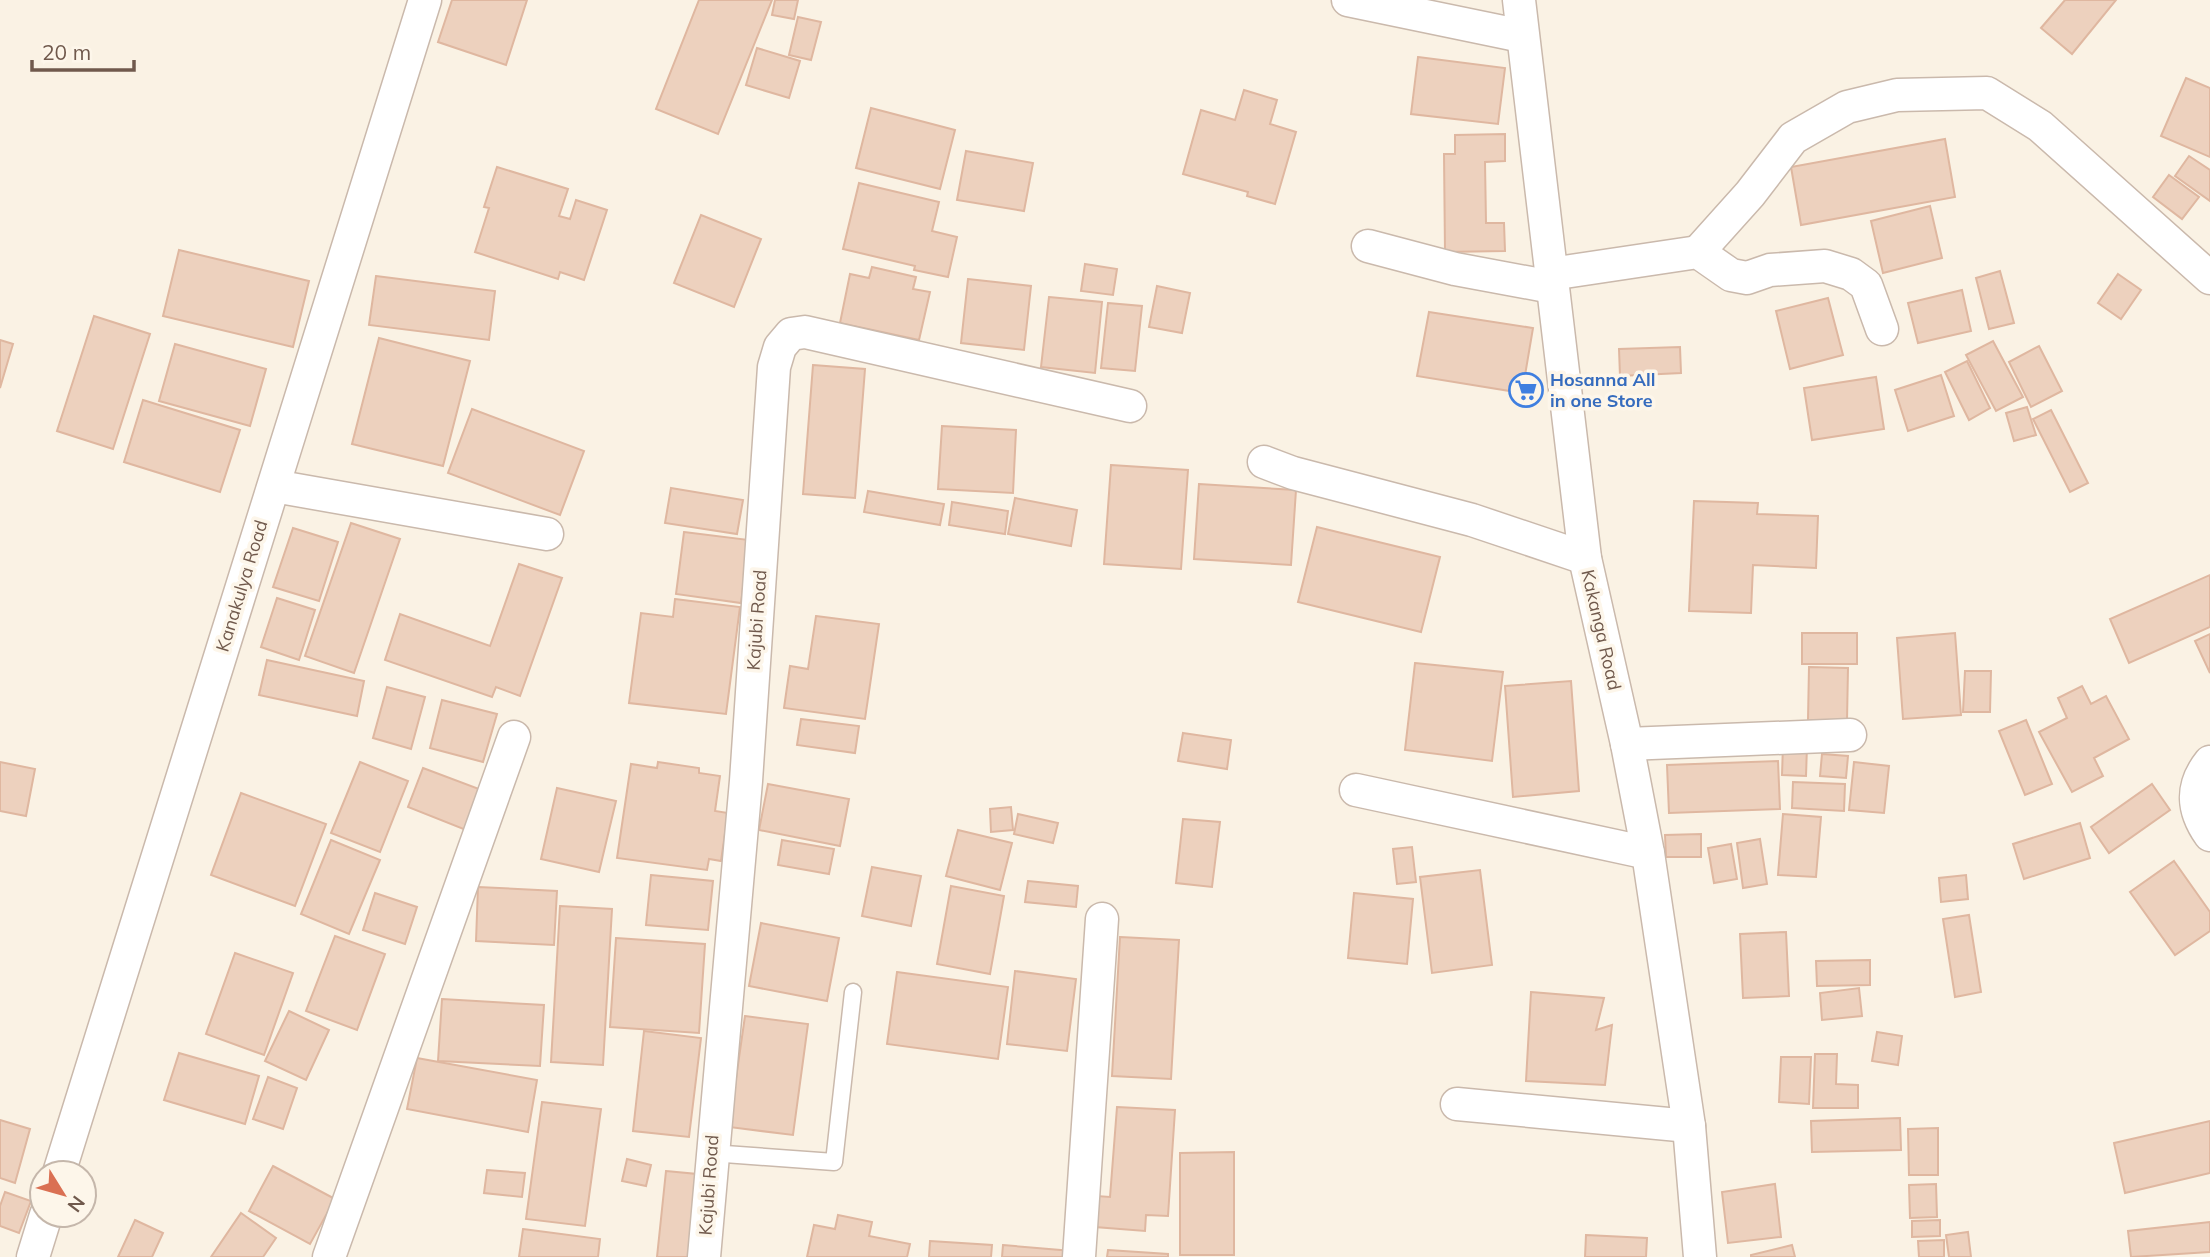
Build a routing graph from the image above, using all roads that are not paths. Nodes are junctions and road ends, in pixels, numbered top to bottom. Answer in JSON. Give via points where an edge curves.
{"nodes":[{"id":1,"x":1348,"y":0,"type":"edge"},
{"id":2,"x":1519,"y":0,"type":"edge"},
{"id":3,"x":417,"y":3,"type":"edge"},
{"id":4,"x":1522,"y":36,"type":"junction"},
{"id":5,"x":1367,"y":246,"type":"dead end"},
{"id":6,"x":1698,"y":253,"type":"junction"},
{"id":7,"x":2210,"y":278,"type":"edge"},
{"id":8,"x":1551,"y":280,"type":"junction"},
{"id":9,"x":1882,"y":329,"type":"dead end"},
{"id":10,"x":1130,"y":406,"type":"dead end"},
{"id":11,"x":1264,"y":462,"type":"dead end"},
{"id":12,"x":274,"y":486,"type":"junction"},
{"id":13,"x":547,"y":534,"type":"dead end"},
{"id":14,"x":1585,"y":558,"type":"junction"},
{"id":15,"x":1850,"y":735,"type":"dead end"},
{"id":16,"x":514,"y":737,"type":"dead end"},
{"id":17,"x":1627,"y":744,"type":"junction"},
{"id":18,"x":2210,"y":762,"type":"edge"},
{"id":19,"x":1356,"y":790,"type":"dead end"},
{"id":20,"x":2210,"y":835,"type":"edge"},
{"id":21,"x":1648,"y":853,"type":"junction"},
{"id":22,"x":1102,"y":919,"type":"dead end"},
{"id":23,"x":853,"y":992,"type":"dead end"},
{"id":24,"x":1457,"y":1104,"type":"dead end"},
{"id":25,"x":1689,"y":1126,"type":"junction"},
{"id":26,"x":711,"y":1153,"type":"junction"},
{"id":27,"x":63,"y":1159,"type":"edge"},
{"id":28,"x":42,"y":1229,"type":"edge"},
{"id":29,"x":33,"y":1257,"type":"edge"},
{"id":30,"x":329,"y":1257,"type":"edge"},
{"id":31,"x":704,"y":1257,"type":"edge"},
{"id":32,"x":1079,"y":1257,"type":"edge"},
{"id":33,"x":1700,"y":1257,"type":"edge"}],
"edges":[{"from":1,"to":4,"type":"street"},
{"from":2,"to":4,"type":"street","name":"Kakanga Road"},
{"from":3,"to":12,"type":"street","name":"Kanakulya Road"},
{"from":4,"to":8,"type":"street","name":"Kakanga Road"},
{"from":5,"to":8,"type":"street","via":[[1455,269]]},
{"from":6,"to":7,"type":"street","via":[[1793,138],[1847,107],[1897,95],[1987,93],[2040,126]]},
{"from":6,"to":8,"type":"street"},
{"from":6,"to":9,"type":"street","via":[[1731,275],[1747,278],[1770,270],[1825,266],[1851,274],[1866,285]]},
{"from":8,"to":14,"type":"street","name":"Kakanga Road"},
{"from":10,"to":26,"type":"street","name":"Kajubi Road","via":[[805,332],[791,334],[780,347],[774,367],[746,781]]},
{"from":11,"to":14,"type":"street","via":[[1472,520]]},
{"from":12,"to":13,"type":"street"},
{"from":12,"to":27,"type":"street","name":"Kanakulya Road"},
{"from":14,"to":17,"type":"street","name":"Kakanga Road"},
{"from":15,"to":17,"type":"street"},
{"from":16,"to":30,"type":"street"},
{"from":17,"to":21,"type":"street","name":"Kakanga Road"},
{"from":18,"to":20,"type":"street","via":[[2195,796],[2198,817]]},
{"from":19,"to":21,"type":"street"},
{"from":21,"to":25,"type":"street","name":"Kakanga Road"},
{"from":22,"to":32,"type":"street"},
{"from":23,"to":26,"type":"lane","via":[[834,1162]]},
{"from":24,"to":25,"type":"street"},
{"from":25,"to":33,"type":"street","name":"Kakanga Road"},
{"from":26,"to":31,"type":"street","name":"Kajubi Road"},
{"from":28,"to":29,"type":"street"}]}
